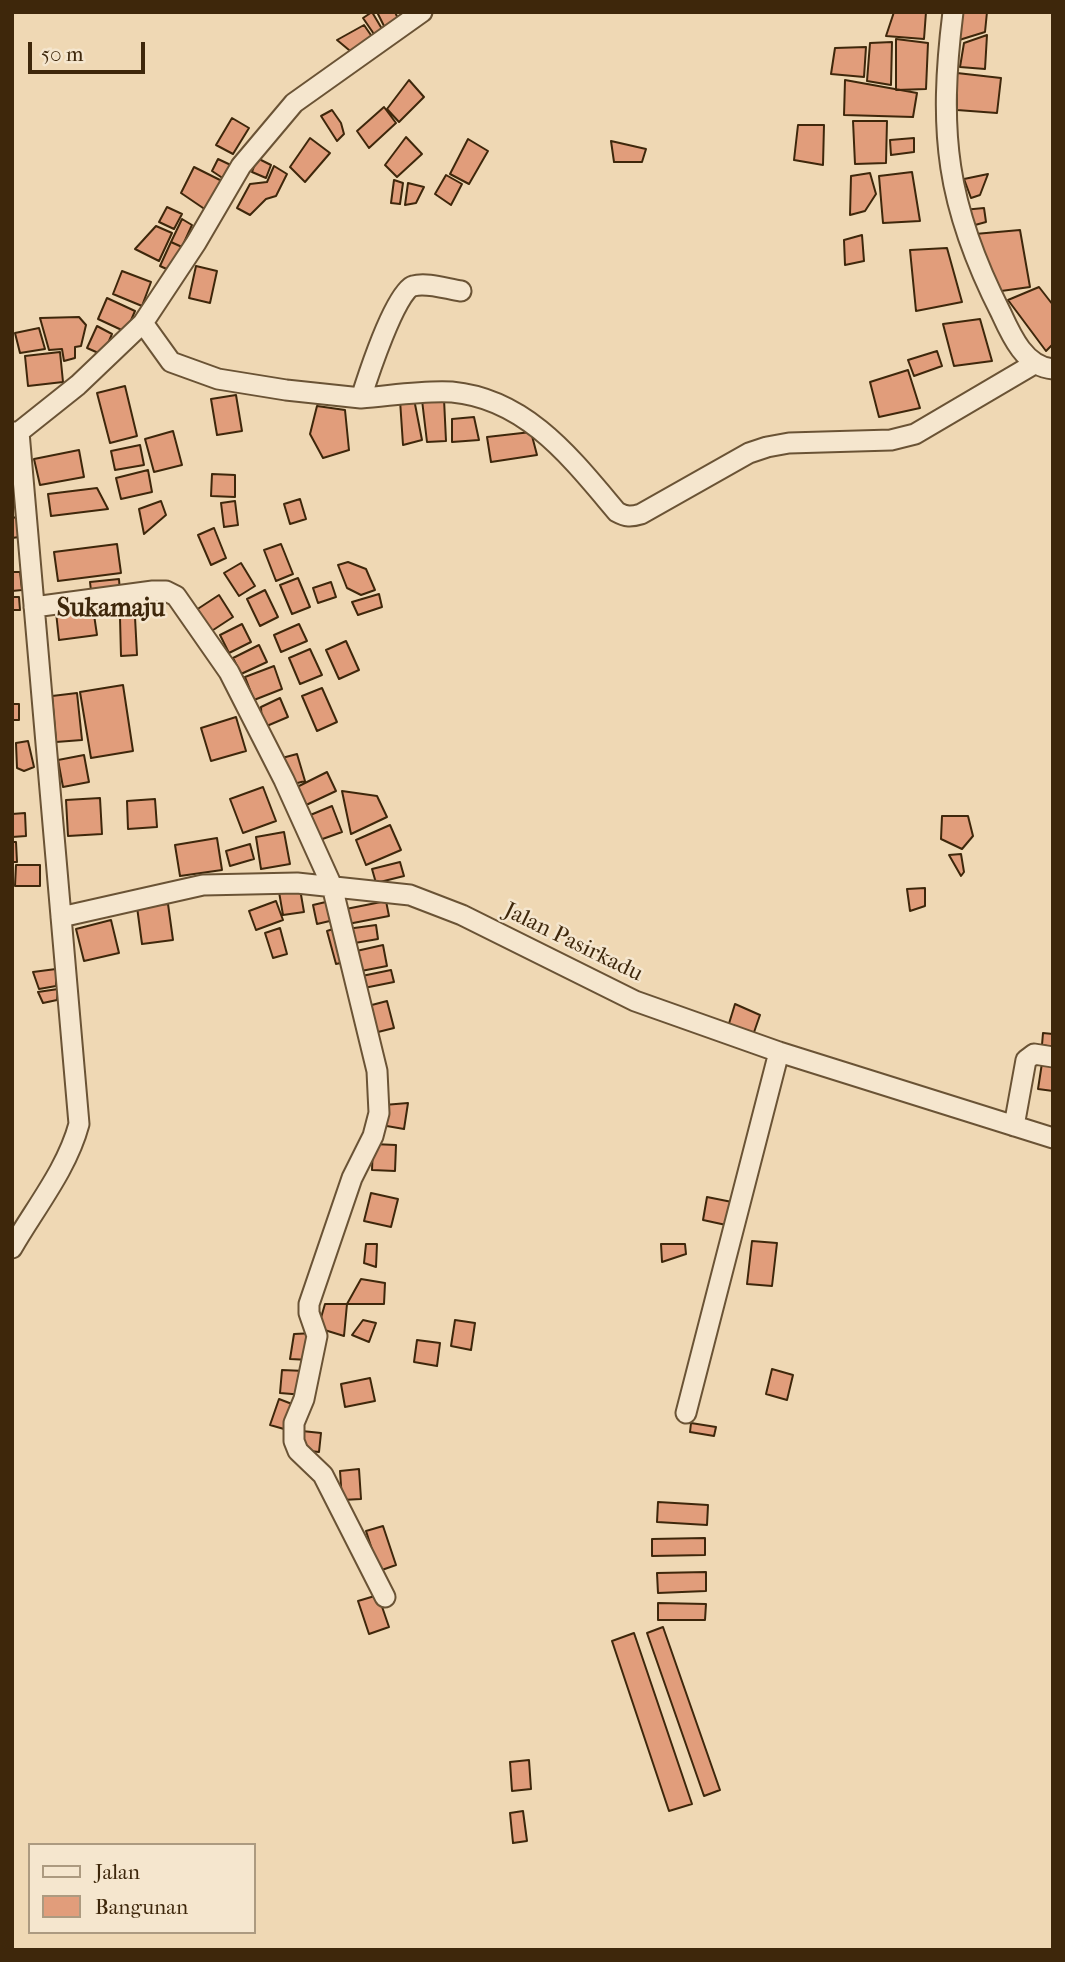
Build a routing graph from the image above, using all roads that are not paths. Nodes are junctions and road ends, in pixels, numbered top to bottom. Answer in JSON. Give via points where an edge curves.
{"nodes":[{"id":1,"x":422,"y":12,"type":"edge"},
{"id":2,"x":953,"y":12,"type":"edge"},
{"id":3,"x":461,"y":291,"type":"dead end"},
{"id":4,"x":144,"y":323,"type":"junction"},
{"id":5,"x":1044,"y":367,"type":"edge"},
{"id":6,"x":361,"y":398,"type":"junction"},
{"id":7,"x":16,"y":432,"type":"edge"},
{"id":8,"x":34,"y":607,"type":"junction"},
{"id":9,"x":332,"y":886,"type":"junction"},
{"id":10,"x":61,"y":917,"type":"junction"},
{"id":11,"x":779,"y":1052,"type":"junction"},
{"id":12,"x":1053,"y":1057,"type":"edge"},
{"id":13,"x":1014,"y":1126,"type":"junction"},
{"id":14,"x":1053,"y":1138,"type":"edge"},
{"id":15,"x":12,"y":1248,"type":"edge"},
{"id":16,"x":686,"y":1413,"type":"dead end"},
{"id":17,"x":385,"y":1597,"type":"dead end"}],
"edges":[{"from":1,"to":4,"type":"street","via":[[295,103],[241,166]]},
{"from":2,"to":5,"type":"street","via":[[946,130],[949,170],[960,215],[1009,330]]},
{"from":3,"to":6,"type":"street","via":[[413,286],[404,292],[377,349]]},
{"from":4,"to":6,"type":"street","via":[[171,362],[218,379]]},
{"from":4,"to":7,"type":"street","via":[[78,385]]},
{"from":5,"to":6,"type":"street","via":[[915,434],[891,440],[789,443],[750,453],[633,516],[617,512],[551,437],[504,406],[450,392]]},
{"from":7,"to":8,"type":"street"},
{"from":8,"to":9,"type":"street","via":[[153,591],[176,596],[229,672]]},
{"from":8,"to":10,"type":"street"},
{"from":9,"to":10,"type":"street","name":"Jalan Pasirkadu","via":[[203,885]]},
{"from":9,"to":11,"type":"street","name":"Jalan Pasirkadu","via":[[410,895],[462,915],[635,1001]]},
{"from":9,"to":17,"type":"street","via":[[377,1072],[379,1112],[309,1304],[317,1336],[293,1434],[298,1451],[323,1475]]},
{"from":10,"to":15,"type":"street","via":[[79,1124],[74,1144]]},
{"from":11,"to":13,"type":"street","name":"Jalan Pasirkadu"},
{"from":11,"to":16,"type":"street"},
{"from":12,"to":13,"type":"street","via":[[1036,1054],[1026,1060]]},
{"from":13,"to":14,"type":"street","name":"Jalan Pasirkadu"}]}
